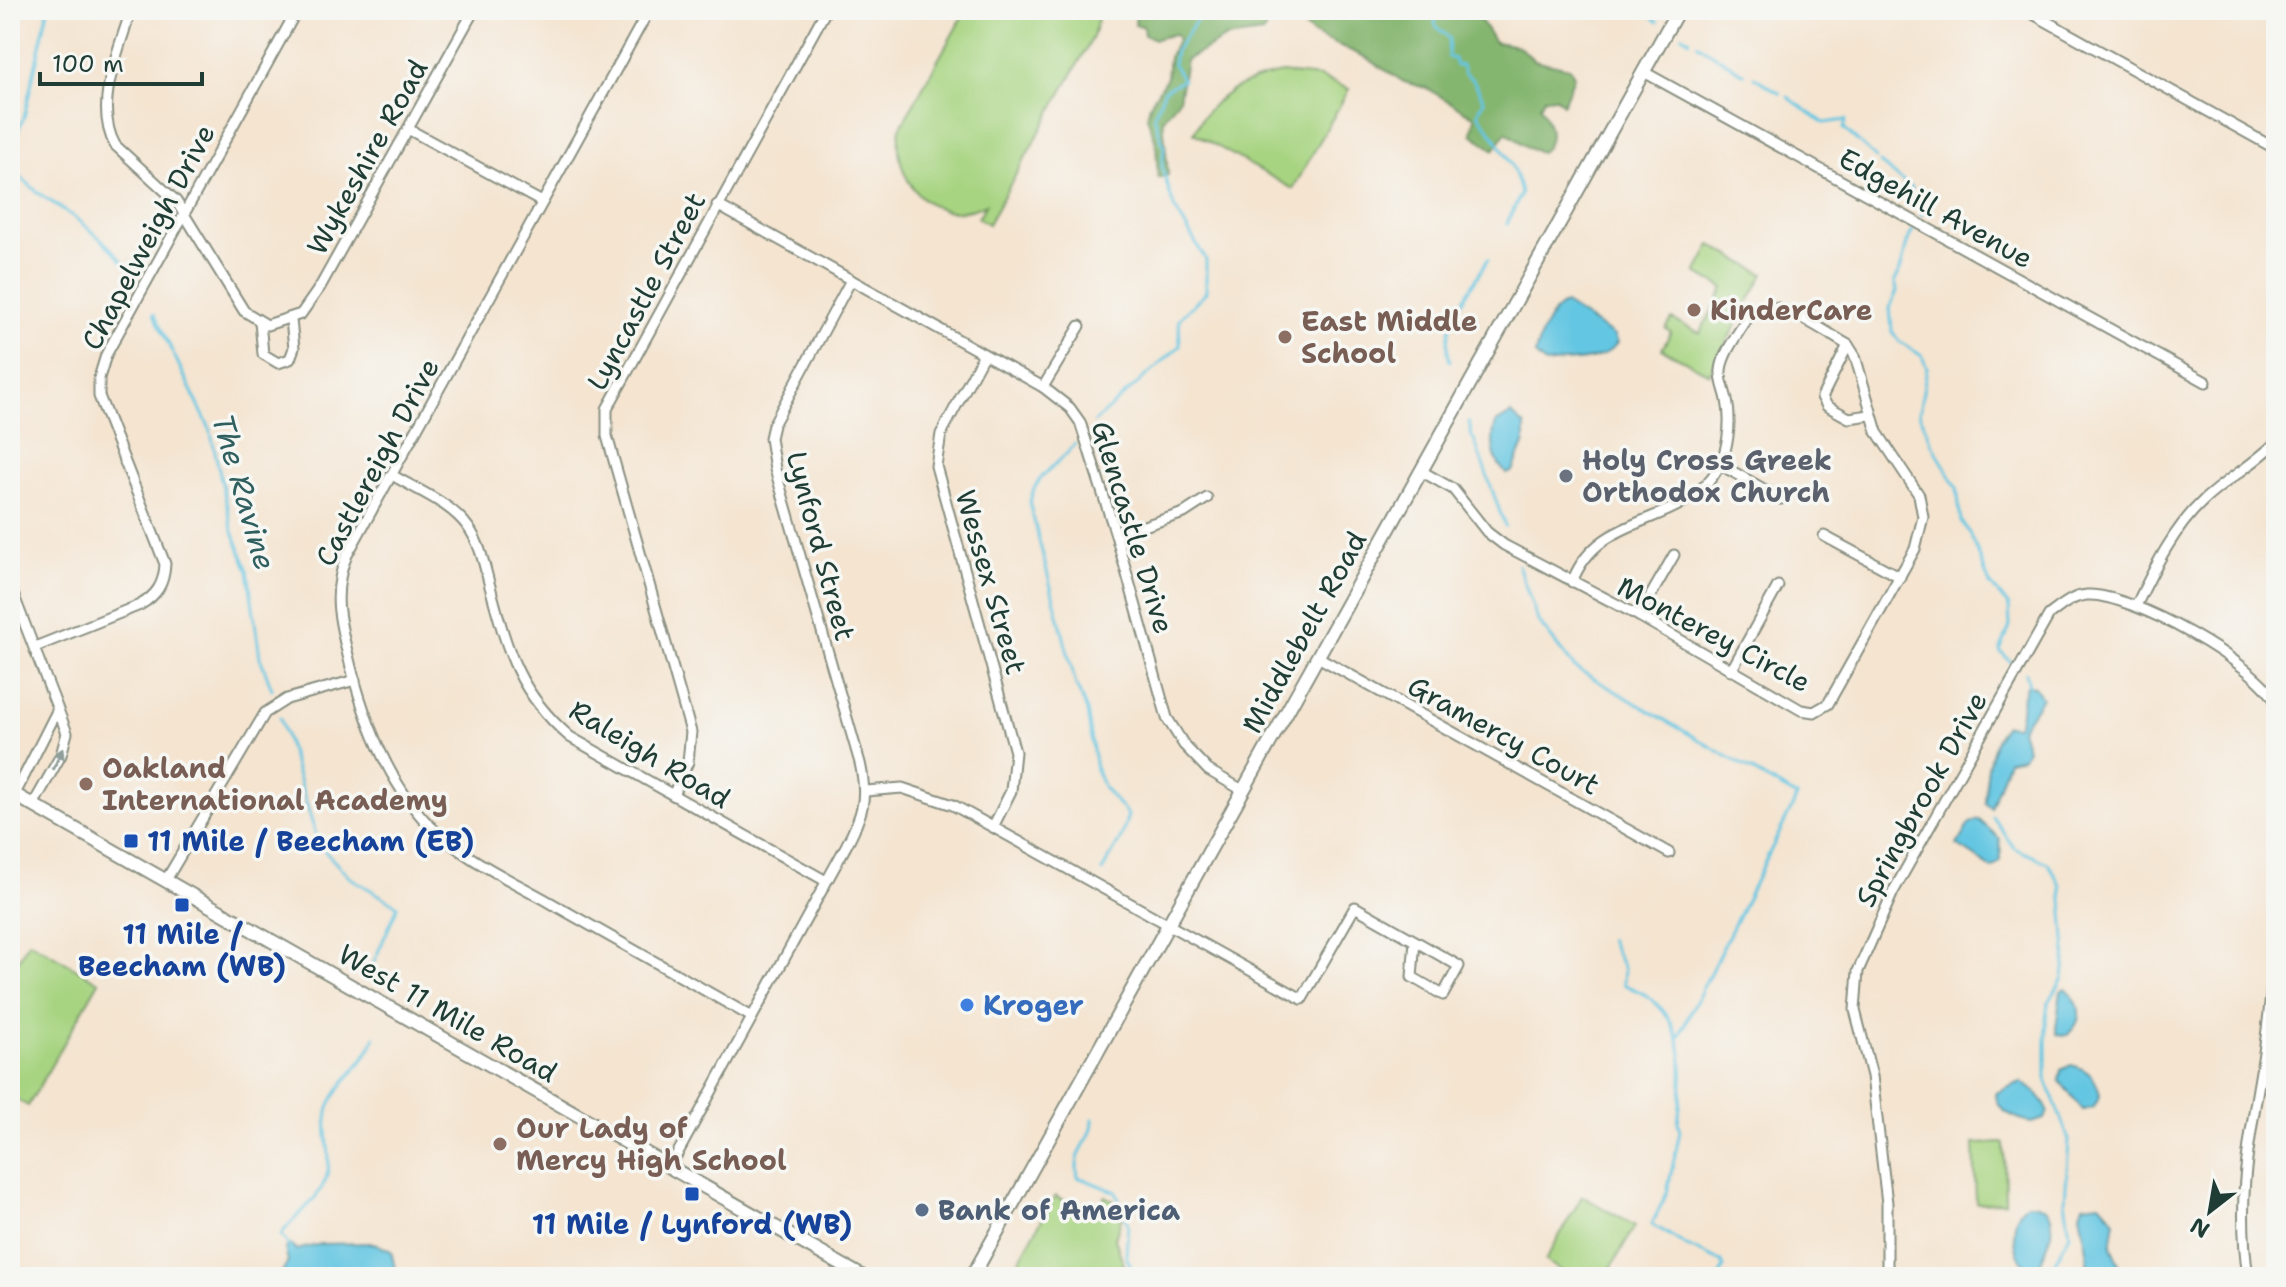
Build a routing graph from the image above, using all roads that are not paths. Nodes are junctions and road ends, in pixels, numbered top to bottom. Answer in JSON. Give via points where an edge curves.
{"nodes":[{"id":1,"x":131,"y":10,"type":"edge"},
{"id":2,"x":297,"y":10,"type":"edge"},
{"id":3,"x":474,"y":10,"type":"edge"},
{"id":4,"x":649,"y":10,"type":"edge"},
{"id":5,"x":826,"y":10,"type":"edge"},
{"id":6,"x":1678,"y":10,"type":"edge"},
{"id":7,"x":2026,"y":10,"type":"edge"},
{"id":8,"x":1644,"y":72,"type":"junction"},
{"id":9,"x":408,"y":129,"type":"junction"},
{"id":10,"x":2276,"y":149,"type":"edge"},
{"id":11,"x":542,"y":202,"type":"junction"},
{"id":12,"x":717,"y":205,"type":"junction"},
{"id":13,"x":185,"y":214,"type":"junction"},
{"id":14,"x":851,"y":280,"type":"junction"},
{"id":15,"x":291,"y":320,"type":"junction"},
{"id":16,"x":260,"y":322,"type":"junction"},
{"id":17,"x":1080,"y":326,"type":"dead end"},
{"id":18,"x":1848,"y":345,"type":"junction"},
{"id":19,"x":983,"y":356,"type":"junction"},
{"id":20,"x":2206,"y":382,"type":"dead end"},
{"id":21,"x":1043,"y":387,"type":"junction"},
{"id":22,"x":1870,"y":415,"type":"junction"},
{"id":23,"x":2274,"y":449,"type":"edge"},
{"id":24,"x":1721,"y":465,"type":"junction"},
{"id":25,"x":1421,"y":471,"type":"junction"},
{"id":26,"x":392,"y":475,"type":"junction"},
{"id":27,"x":1207,"y":498,"type":"dead end"},
{"id":28,"x":1781,"y":499,"type":"dead end"},
{"id":29,"x":1116,"y":535,"type":"junction"},
{"id":30,"x":1824,"y":536,"type":"dead end"},
{"id":31,"x":1674,"y":555,"type":"dead end"},
{"id":32,"x":1900,"y":577,"type":"junction"},
{"id":33,"x":1572,"y":582,"type":"junction"},
{"id":34,"x":10,"y":586,"type":"edge"},
{"id":35,"x":1778,"y":586,"type":"dead end"},
{"id":36,"x":2136,"y":606,"type":"junction"},
{"id":37,"x":1639,"y":616,"type":"junction"},
{"id":38,"x":35,"y":647,"type":"junction"},
{"id":39,"x":1318,"y":657,"type":"junction"},
{"id":40,"x":1731,"y":671,"type":"junction"},
{"id":41,"x":355,"y":680,"type":"junction"},
{"id":42,"x":2276,"y":703,"type":"edge"},
{"id":43,"x":57,"y":711,"type":"junction"},
{"id":44,"x":866,"y":791,"type":"junction"},
{"id":45,"x":1244,"y":791,"type":"junction"},
{"id":46,"x":12,"y":793,"type":"edge"},
{"id":47,"x":673,"y":795,"type":"junction"},
{"id":48,"x":33,"y":805,"type":"junction"},
{"id":49,"x":994,"y":825,"type":"junction"},
{"id":50,"x":1669,"y":853,"type":"dead end"},
{"id":51,"x":166,"y":880,"type":"junction"},
{"id":52,"x":826,"y":881,"type":"junction"},
{"id":53,"x":1170,"y":924,"type":"junction"},
{"id":54,"x":1415,"y":941,"type":"junction"},
{"id":55,"x":2276,"y":944,"type":"edge"},
{"id":56,"x":752,"y":1017,"type":"junction"},
{"id":57,"x":670,"y":1167,"type":"junction"},
{"id":58,"x":863,"y":1277,"type":"edge"},
{"id":59,"x":972,"y":1277,"type":"edge"},
{"id":60,"x":1887,"y":1277,"type":"edge"},
{"id":61,"x":2248,"y":1277,"type":"edge"}],
"edges":[{"from":1,"to":13,"type":"street","via":[[107,99],[106,122],[115,145]]},
{"from":2,"to":13,"type":"street","name":"Chapelweigh Drive"},
{"from":3,"to":9,"type":"street","name":"Wykeshire Road"},
{"from":4,"to":11,"type":"street","name":"Castlereigh Drive"},
{"from":5,"to":12,"type":"street","name":"Lyncastle Street"},
{"from":6,"to":8,"type":"street","name":"Middlebelt Road"},
{"from":7,"to":10,"type":"street"},
{"from":8,"to":20,"type":"street","name":"Edgehill Avenue"},
{"from":8,"to":25,"type":"street","name":"Middlebelt Road"},
{"from":9,"to":11,"type":"street"},
{"from":9,"to":15,"type":"street","name":"Wykeshire Road","via":[[320,287]]},
{"from":11,"to":26,"type":"street","name":"Castlereigh Drive"},
{"from":12,"to":14,"type":"street","name":"Glencastle Drive"},
{"from":12,"to":47,"type":"street","name":"Lyncastle Street","via":[[615,390],[605,421],[691,732],[688,762]]},
{"from":13,"to":16,"type":"street","via":[[244,311]]},
{"from":13,"to":38,"type":"street","name":"Chapelweigh Drive","via":[[106,355],[99,378],[104,410],[165,564],[160,587],[140,605]]},
{"from":14,"to":19,"type":"street","name":"Glencastle Drive"},
{"from":14,"to":44,"type":"street","name":"Lynford Street","via":[[778,413],[770,438]]},
{"from":15,"to":16,"type":"street"},
{"from":15,"to":16,"type":"street","via":[[294,348],[290,359],[278,363],[263,354]]},
{"from":17,"to":21,"type":"street"},
{"from":18,"to":22,"type":"street","name":"Monterey Circle"},
{"from":18,"to":22,"type":"street","via":[[1822,397],[1827,406],[1849,418]]},
{"from":18,"to":24,"type":"street","via":[[1774,304],[1759,304],[1721,367],[1729,415]]},
{"from":19,"to":21,"type":"street","name":"Glencastle Drive"},
{"from":19,"to":49,"type":"street","name":"Wessex Street","via":[[941,434],[936,466],[1015,752],[1011,791]]},
{"from":21,"to":29,"type":"street","name":"Glencastle Drive","via":[[1080,422]]},
{"from":22,"to":32,"type":"street","name":"Monterey Circle","via":[[1919,495],[1920,535]]},
{"from":23,"to":36,"type":"street","via":[[2204,500],[2187,519]]},
{"from":24,"to":28,"type":"street"},
{"from":24,"to":33,"type":"street","name":"Monterey Circle","via":[[1697,495],[1673,511],[1635,521],[1598,544],[1579,564]]},
{"from":25,"to":33,"type":"street","name":"Monterey Circle","via":[[1453,489],[1504,545]]},
{"from":25,"to":39,"type":"street","name":"Middlebelt Road"},
{"from":26,"to":41,"type":"street","name":"Castlereigh Drive","via":[[347,555],[337,586],[336,605]]},
{"from":26,"to":47,"type":"street","name":"Raleigh Road","via":[[444,505],[469,527],[513,666],[536,704],[570,737]]},
{"from":27,"to":29,"type":"street","via":[[1184,513]]},
{"from":29,"to":45,"type":"street","name":"Glencastle Drive","via":[[1167,718],[1201,763]]},
{"from":30,"to":32,"type":"street"},
{"from":31,"to":37,"type":"street"},
{"from":32,"to":40,"type":"street","name":"Monterey Circle","via":[[1828,704],[1814,712]]},
{"from":33,"to":37,"type":"street","name":"Monterey Circle"},
{"from":34,"to":38,"type":"street"},
{"from":35,"to":40,"type":"street"},
{"from":36,"to":42,"type":"street","name":"Springbrook Drive","via":[[2227,655],[2258,678]]},
{"from":36,"to":60,"type":"street","name":"Springbrook Drive","via":[[2087,595],[2063,603],[2049,615],[1893,892],[1862,958],[1855,1010],[1879,1117]]},
{"from":37,"to":40,"type":"street","name":"Monterey Circle"},
{"from":38,"to":43,"type":"street"},
{"from":39,"to":45,"type":"street","name":"Middlebelt Road"},
{"from":39,"to":50,"type":"street","name":"Gramercy Court"},
{"from":41,"to":51,"type":"street","via":[[287,699],[265,713]]},
{"from":41,"to":56,"type":"street","name":"Castlereigh Drive","via":[[402,792],[448,842]]},
{"from":43,"to":46,"type":"street"},
{"from":48,"to":43,"type":"street","one_way":true,"via":[[67,733]]},
{"from":44,"to":49,"type":"street","via":[[902,788],[929,795]]},
{"from":44,"to":52,"type":"street","via":[[855,829]]},
{"from":45,"to":53,"type":"street","name":"Middlebelt Road"},
{"from":46,"to":48,"type":"street","name":"West 11 Mile Road"},
{"from":47,"to":52,"type":"street","name":"Raleigh Road"},
{"from":48,"to":51,"type":"street","name":"West 11 Mile Road"},
{"from":49,"to":53,"type":"street"},
{"from":51,"to":57,"type":"street","name":"West 11 Mile Road"},
{"from":52,"to":56,"type":"street"},
{"from":53,"to":54,"type":"street","via":[[1302,999],[1355,907]]},
{"from":53,"to":59,"type":"street","name":"Middlebelt Road"},
{"from":54,"to":54,"type":"street","via":[[1412,977],[1443,995],[1459,966]]},
{"from":55,"to":61,"type":"street","via":[[2242,1181]]},
{"from":56,"to":57,"type":"street"},
{"from":57,"to":58,"type":"street","name":"West 11 Mile Road"}]}
